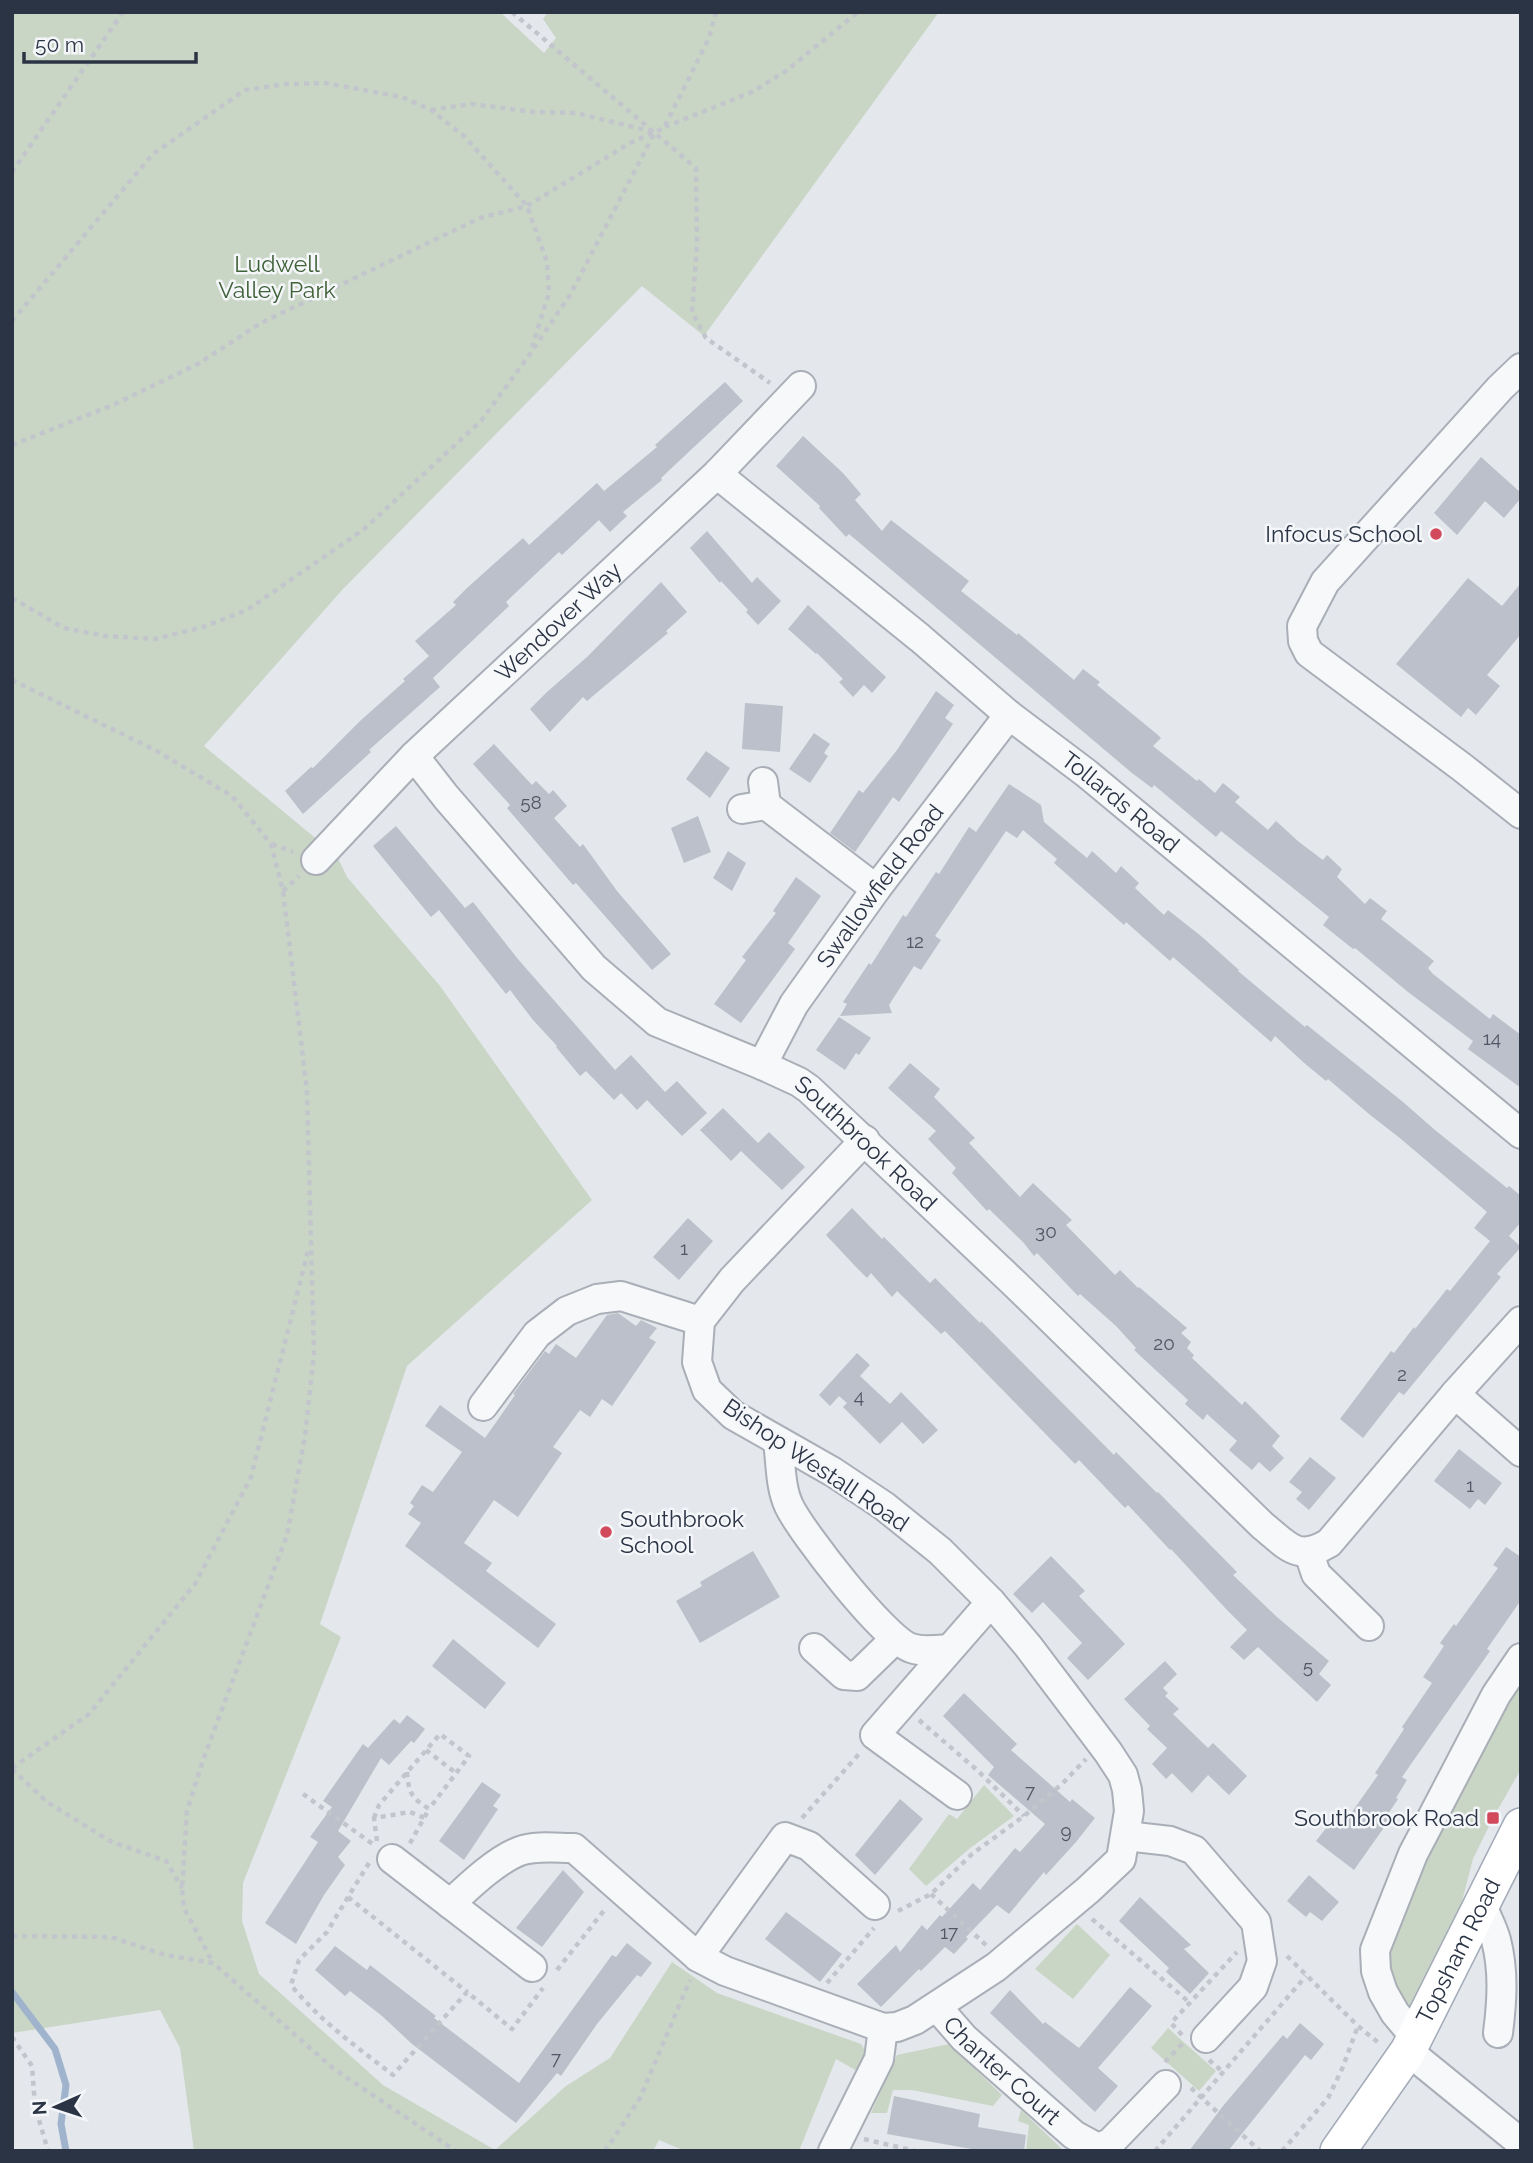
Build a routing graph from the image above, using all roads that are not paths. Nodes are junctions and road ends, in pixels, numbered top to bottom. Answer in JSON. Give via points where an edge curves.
{"nodes":[{"id":1,"x":1521,"y":368,"type":"edge"},
{"id":2,"x":796,"y":392,"type":"road end"},
{"id":3,"x":718,"y":474,"type":"junction"},
{"id":4,"x":1009,"y":715,"type":"junction"},
{"id":5,"x":414,"y":756,"type":"junction"},
{"id":6,"x":757,"y":799,"type":"dead end"},
{"id":7,"x":1521,"y":814,"type":"edge"},
{"id":8,"x":316,"y":860,"type":"dead end"},
{"id":9,"x":876,"y":890,"type":"junction"},
{"id":10,"x":762,"y":1065,"type":"junction"},
{"id":11,"x":1521,"y":1134,"type":"edge"},
{"id":12,"x":865,"y":1140,"type":"junction"},
{"id":13,"x":700,"y":1321,"type":"junction"},
{"id":14,"x":1521,"y":1321,"type":"edge"},
{"id":15,"x":1455,"y":1394,"type":"junction"},
{"id":16,"x":483,"y":1406,"type":"dead end"},
{"id":17,"x":778,"y":1443,"type":"junction"},
{"id":18,"x":1521,"y":1452,"type":"edge"},
{"id":19,"x":1309,"y":1553,"type":"junction"},
{"id":20,"x":991,"y":1602,"type":"junction"},
{"id":21,"x":1369,"y":1626,"type":"dead end"},
{"id":22,"x":894,"y":1640,"type":"junction"},
{"id":23,"x":814,"y":1648,"type":"dead end"},
{"id":24,"x":948,"y":1650,"type":"junction"},
{"id":25,"x":1521,"y":1658,"type":"edge"},
{"id":26,"x":957,"y":1795,"type":"dead end"},
{"id":27,"x":1521,"y":1826,"type":"edge"},
{"id":28,"x":1126,"y":1836,"type":"junction"},
{"id":29,"x":389,"y":1857,"type":"road end"},
{"id":30,"x":450,"y":1904,"type":"junction"},
{"id":31,"x":1482,"y":1904,"type":"junction"},
{"id":32,"x":883,"y":1913,"type":"road end"},
{"id":33,"x":691,"y":1953,"type":"junction"},
{"id":34,"x":532,"y":1967,"type":"dead end"},
{"id":35,"x":937,"y":2007,"type":"junction"},
{"id":36,"x":884,"y":2028,"type":"junction"},
{"id":37,"x":1497,"y":2033,"type":"dead end"},
{"id":38,"x":1196,"y":2039,"type":"road end"},
{"id":39,"x":1403,"y":2046,"type":"junction"},
{"id":40,"x":1170,"y":2077,"type":"road end"},
{"id":41,"x":838,"y":2142,"type":"edge"},
{"id":42,"x":1521,"y":2143,"type":"edge"},
{"id":43,"x":1338,"y":2151,"type":"edge"}],
"edges":[{"from":1,"to":7,"type":"street","via":[[1325,582],[1302,626],[1309,653]]},
{"from":2,"to":3,"type":"street","name":"Wendover Way"},
{"from":3,"to":4,"type":"street","name":"Tollards Road"},
{"from":3,"to":5,"type":"street","name":"Wendover Way"},
{"from":4,"to":9,"type":"street","name":"Swallowfield Road"},
{"from":4,"to":11,"type":"street","name":"Tollards Road","via":[[1086,773]]},
{"from":5,"to":8,"type":"street","name":"Wendover Way"},
{"from":5,"to":10,"type":"street","name":"Southbrook Road","via":[[594,968],[657,1022]]},
{"from":6,"to":9,"type":"street"},
{"from":9,"to":10,"type":"street","name":"Swallowfield Road","via":[[794,1004]]},
{"from":10,"to":12,"type":"street","name":"Southbrook Road","via":[[809,1089]]},
{"from":12,"to":13,"type":"street","via":[[732,1280]]},
{"from":12,"to":19,"type":"street","name":"Southbrook Road","via":[[1263,1526],[1289,1547]]},
{"from":13,"to":16,"type":"street","via":[[621,1296],[597,1299],[567,1311],[537,1334]]},
{"from":13,"to":17,"type":"street","name":"Bishop Westall Road","via":[[697,1362],[708,1390],[733,1415]]},
{"from":14,"to":15,"type":"street"},
{"from":15,"to":18,"type":"street"},
{"from":15,"to":19,"type":"street","via":[[1329,1543]]},
{"from":17,"to":20,"type":"street","name":"Bishop Westall Road","via":[[884,1506],[940,1551]]},
{"from":17,"to":22,"type":"street","via":[[788,1504],[807,1537]]},
{"from":19,"to":21,"type":"street","via":[[1316,1574]]},
{"from":20,"to":24,"type":"street"},
{"from":20,"to":28,"type":"street","name":"Bishop Westall Road","via":[[1123,1775],[1129,1811]]},
{"from":22,"to":23,"type":"street","via":[[857,1676],[844,1675]]},
{"from":22,"to":24,"type":"street","via":[[911,1648]]},
{"from":24,"to":26,"type":"street","via":[[875,1735]]},
{"from":25,"to":39,"type":"street","name":"Topsham Road","via":[[1496,1695],[1413,1854],[1375,1950],[1383,1993],[1395,2013]]},
{"from":27,"to":31,"type":"main road","name":"Topsham Road"},
{"from":28,"to":35,"type":"street","name":"Bishop Westall Road","via":[[1121,1859],[1003,1961]]},
{"from":28,"to":38,"type":"street","via":[[1170,1841],[1194,1850],[1256,1922],[1262,1961],[1253,1987]]},
{"from":29,"to":30,"type":"street"},
{"from":30,"to":33,"type":"street","via":[[476,1879],[520,1851],[574,1849]]},
{"from":30,"to":34,"type":"street"},
{"from":31,"to":37,"type":"street","via":[[1496,1938],[1502,1978]]},
{"from":31,"to":39,"type":"main road","name":"Topsham Road"},
{"from":32,"to":33,"type":"street","via":[[809,1846],[785,1837]]},
{"from":33,"to":36,"type":"street","via":[[725,1971]]},
{"from":35,"to":36,"type":"street","name":"Bishop Westall Road","via":[[915,2020]]},
{"from":35,"to":40,"type":"street","name":"Chanter Court","via":[[964,2038],[1074,2135],[1098,2148],[1110,2143]]},
{"from":36,"to":41,"type":"street","via":[[879,2059]]},
{"from":39,"to":42,"type":"street"},
{"from":39,"to":43,"type":"main road","name":"Topsham Road"}]}
